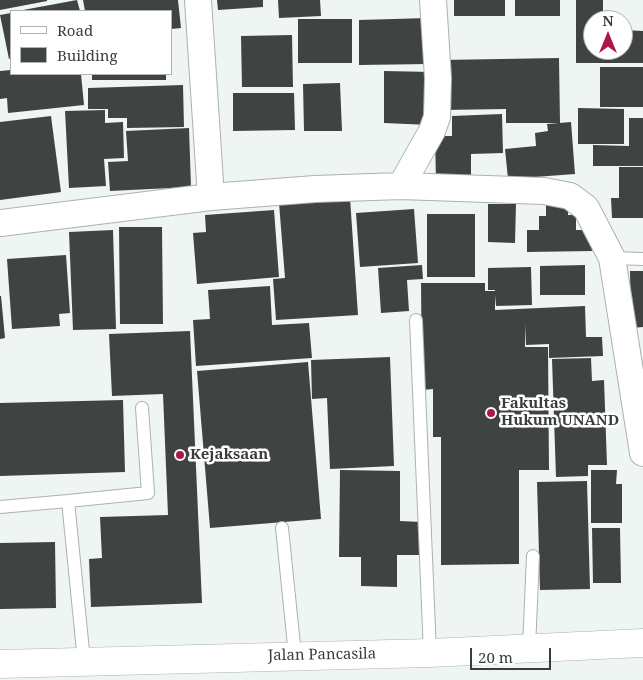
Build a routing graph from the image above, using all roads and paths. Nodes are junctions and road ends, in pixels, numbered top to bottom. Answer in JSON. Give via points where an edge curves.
{"nodes":[{"id":1,"x":198,"y":0,"type":"edge"},
{"id":2,"x":433,"y":0,"type":"edge"},
{"id":3,"x":401,"y":186,"type":"junction"},
{"id":4,"x":212,"y":197,"type":"junction"},
{"id":5,"x":0,"y":223,"type":"edge"},
{"id":6,"x":612,"y":258,"type":"junction"},
{"id":7,"x":643,"y":259,"type":"edge"},
{"id":8,"x":416,"y":320,"type":"dead end"},
{"id":9,"x":142,"y":408,"type":"dead end"},
{"id":10,"x":643,"y":453,"type":"edge"},
{"id":11,"x":68,"y":501,"type":"junction"},
{"id":12,"x":0,"y":507,"type":"edge"},
{"id":13,"x":282,"y":528,"type":"dead end"},
{"id":14,"x":533,"y":556,"type":"dead end"},
{"id":15,"x":643,"y":643,"type":"edge"},
{"id":16,"x":529,"y":648,"type":"junction"},
{"id":17,"x":430,"y":653,"type":"junction"},
{"id":18,"x":295,"y":655,"type":"junction"},
{"id":19,"x":84,"y":661,"type":"junction"},
{"id":20,"x":0,"y":664,"type":"edge"},
{"id":21,"x":1,"y":680,"type":"edge"}],
"edges":[{"from":1,"to":4,"type":"street"},
{"from":2,"to":3,"type":"street","via":[[437,117]]},
{"from":3,"to":4,"type":"street"},
{"from":3,"to":6,"type":"street","via":[[570,196],[586,208]]},
{"from":4,"to":5,"type":"street"},
{"from":6,"to":7,"type":"lane"},
{"from":6,"to":10,"type":"street"},
{"from":8,"to":17,"type":"lane"},
{"from":9,"to":11,"type":"lane","via":[[148,493]]},
{"from":11,"to":12,"type":"lane"},
{"from":11,"to":19,"type":"lane"},
{"from":13,"to":18,"type":"lane"},
{"from":14,"to":16,"type":"lane"},
{"from":15,"to":16,"type":"street","name":"Jalan Pancasila"},
{"from":16,"to":17,"type":"street","name":"Jalan Pancasila"},
{"from":17,"to":18,"type":"street","name":"Jalan Pancasila"},
{"from":18,"to":19,"type":"street","name":"Jalan Pancasila"},
{"from":19,"to":20,"type":"street","name":"Jalan Pancasila"},
{"from":20,"to":21,"type":"lane"}]}
